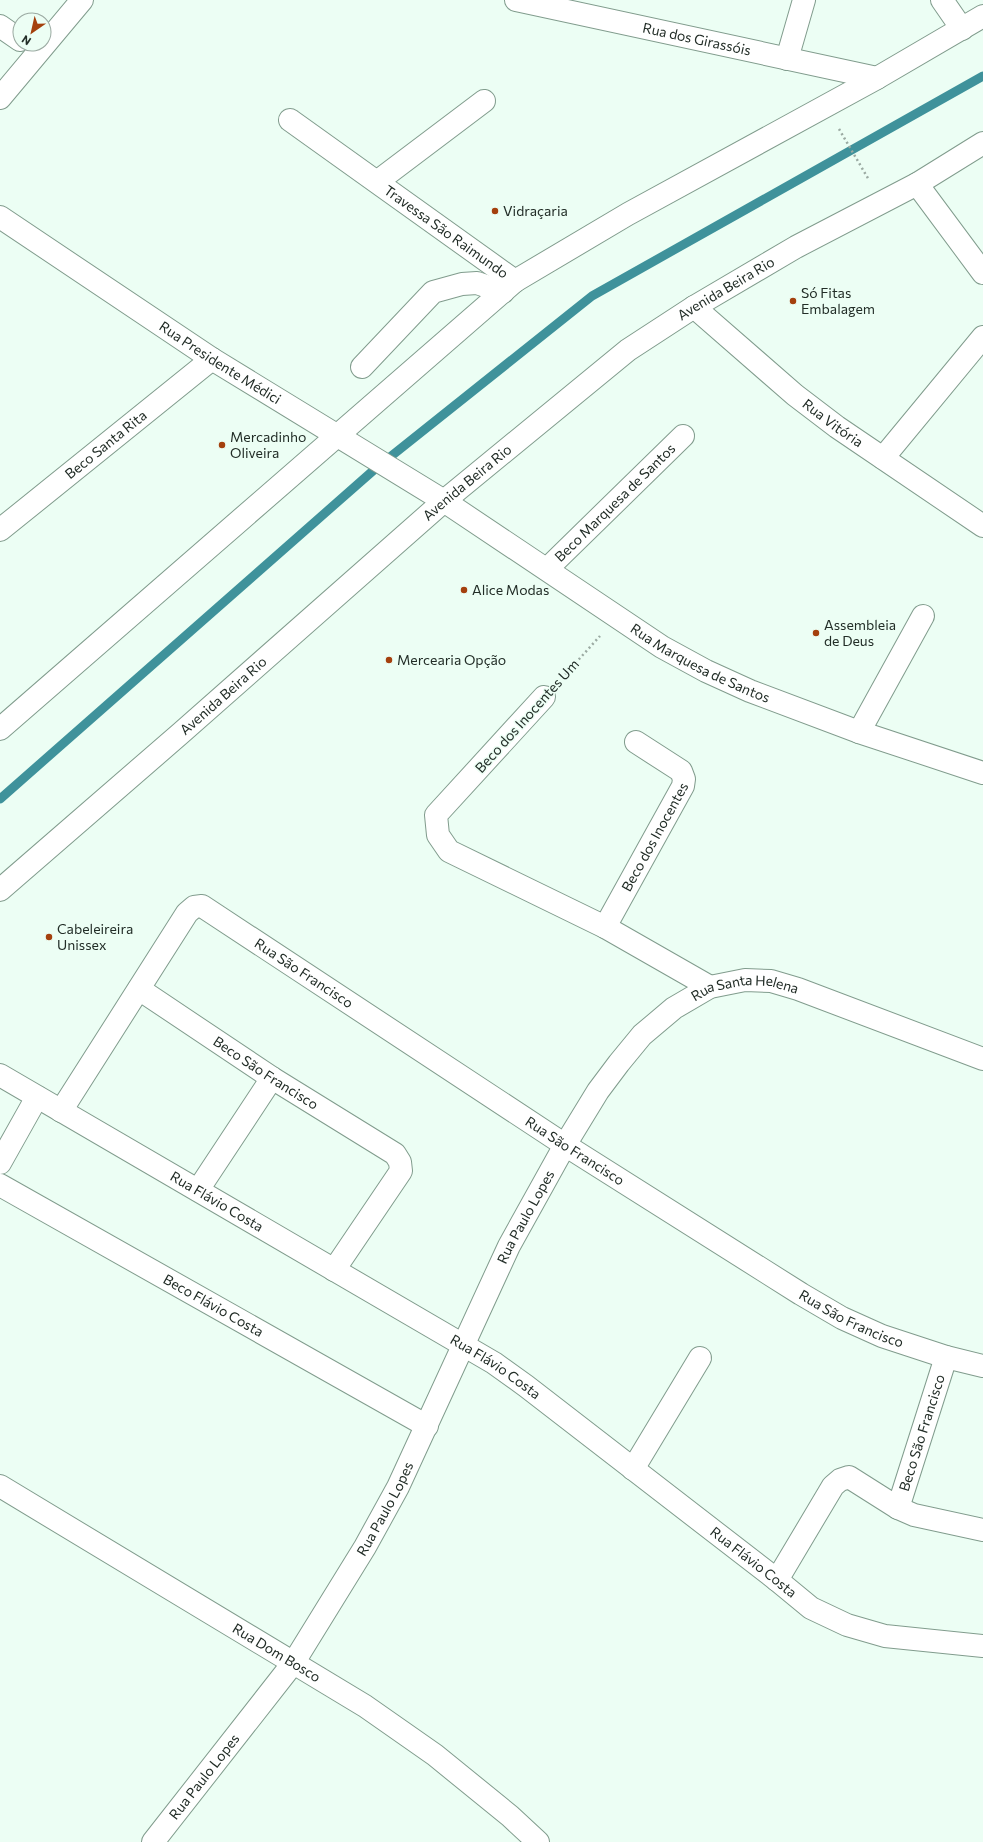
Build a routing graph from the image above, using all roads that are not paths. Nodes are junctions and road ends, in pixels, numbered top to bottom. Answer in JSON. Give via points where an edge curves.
{"nodes":[{"id":1,"x":82,"y":0,"type":"edge"},
{"id":2,"x":516,"y":0,"type":"edge"},
{"id":3,"x":804,"y":0,"type":"edge"},
{"id":4,"x":942,"y":0,"type":"edge"},
{"id":5,"x":983,"y":16,"type":"edge"},
{"id":6,"x":0,"y":26,"type":"edge"},
{"id":7,"x":52,"y":29,"type":"edge"},
{"id":8,"x":962,"y":29,"type":"junction"},
{"id":9,"x":12,"y":34,"type":"edge"},
{"id":10,"x":29,"y":52,"type":"edge"},
{"id":11,"x":787,"y":59,"type":"junction"},
{"id":12,"x":877,"y":78,"type":"junction"},
{"id":13,"x":0,"y":98,"type":"edge"},
{"id":14,"x":484,"y":101,"type":"dead end"},
{"id":15,"x":290,"y":120,"type":"dead end"},
{"id":16,"x":983,"y":144,"type":"edge"},
{"id":17,"x":378,"y":181,"type":"junction"},
{"id":18,"x":917,"y":184,"type":"junction"},
{"id":19,"x":0,"y":217,"type":"edge"},
{"id":20,"x":983,"y":273,"type":"edge"},
{"id":21,"x":509,"y":287,"type":"junction"},
{"id":22,"x":694,"y":307,"type":"junction"},
{"id":23,"x":983,"y":336,"type":"edge"},
{"id":24,"x":212,"y":359,"type":"junction"},
{"id":25,"x":362,"y":367,"type":"dead end"},
{"id":26,"x":683,"y":436,"type":"dead end"},
{"id":27,"x":338,"y":437,"type":"junction"},
{"id":28,"x":883,"y":458,"type":"junction"},
{"id":29,"x":444,"y":501,"type":"junction"},
{"id":30,"x":983,"y":526,"type":"edge"},
{"id":31,"x":0,"y":530,"type":"edge"},
{"id":32,"x":547,"y":569,"type":"junction"},
{"id":33,"x":923,"y":616,"type":"dead end"},
{"id":34,"x":544,"y":697,"type":"road end"},
{"id":35,"x":0,"y":729,"type":"edge"},
{"id":36,"x":859,"y":732,"type":"junction"},
{"id":37,"x":636,"y":742,"type":"dead end"},
{"id":38,"x":983,"y":773,"type":"edge"},
{"id":39,"x":0,"y":890,"type":"edge"},
{"id":40,"x":605,"y":927,"type":"junction"},
{"id":41,"x":710,"y":987,"type":"junction"},
{"id":42,"x":139,"y":989,"type":"junction"},
{"id":43,"x":983,"y":1059,"type":"edge"},
{"id":44,"x":0,"y":1075,"type":"edge"},
{"id":45,"x":272,"y":1078,"type":"junction"},
{"id":46,"x":37,"y":1098,"type":"junction"},
{"id":47,"x":61,"y":1111,"type":"junction"},
{"id":48,"x":565,"y":1144,"type":"junction"},
{"id":49,"x":0,"y":1163,"type":"edge"},
{"id":50,"x":0,"y":1185,"type":"edge"},
{"id":51,"x":198,"y":1190,"type":"junction"},
{"id":52,"x":334,"y":1270,"type":"junction"},
{"id":53,"x":463,"y":1345,"type":"junction"},
{"id":54,"x":946,"y":1357,"type":"junction"},
{"id":55,"x":700,"y":1358,"type":"dead end"},
{"id":56,"x":983,"y":1366,"type":"edge"},
{"id":57,"x":427,"y":1426,"type":"junction"},
{"id":58,"x":633,"y":1469,"type":"junction"},
{"id":59,"x":3,"y":1495,"type":"edge"},
{"id":60,"x":898,"y":1508,"type":"junction"},
{"id":61,"x":983,"y":1530,"type":"edge"},
{"id":62,"x":777,"y":1580,"type":"junction"},
{"id":63,"x":983,"y":1646,"type":"edge"},
{"id":64,"x":294,"y":1662,"type":"junction"},
{"id":65,"x":153,"y":1842,"type":"edge"},
{"id":66,"x":538,"y":1842,"type":"edge"}],
"edges":[{"from":1,"to":7,"type":"street"},
{"from":2,"to":11,"type":"street","name":"Rua dos Girassóis"},
{"from":3,"to":11,"type":"street"},
{"from":4,"to":8,"type":"street"},
{"from":5,"to":8,"type":"street"},
{"from":6,"to":9,"type":"street"},
{"from":8,"to":12,"type":"street"},
{"from":10,"to":13,"type":"street"},
{"from":11,"to":12,"type":"street","name":"Rua dos Girassóis"},
{"from":12,"to":21,"type":"street","via":[[628,214]]},
{"from":14,"to":17,"type":"street","name":"Travessa São Raimundo"},
{"from":15,"to":17,"type":"street","name":"Travessa São Raimundo"},
{"from":16,"to":18,"type":"street","name":"Avenida Beira Rio"},
{"from":17,"to":21,"type":"street","name":"Travessa São Raimundo"},
{"from":18,"to":20,"type":"street"},
{"from":18,"to":22,"type":"street","name":"Avenida Beira Rio","via":[[796,247]]},
{"from":19,"to":24,"type":"street","name":"Rua Presidente Médici"},
{"from":21,"to":25,"type":"street","via":[[477,283],[462,284],[433,292]]},
{"from":21,"to":27,"type":"street"},
{"from":22,"to":28,"type":"street","name":"Rua Vitória","via":[[795,395]]},
{"from":22,"to":29,"type":"street","name":"Avenida Beira Rio","via":[[628,350]]},
{"from":23,"to":28,"type":"street"},
{"from":24,"to":27,"type":"street","name":"Rua Presidente Médici"},
{"from":24,"to":31,"type":"street","name":"Beco Santa Rita"},
{"from":26,"to":32,"type":"street","name":"Beco Marquesa de Santos"},
{"from":27,"to":29,"type":"street","name":"Rua Presidente Médici"},
{"from":27,"to":35,"type":"street"},
{"from":28,"to":30,"type":"street","name":"Rua Vitória"},
{"from":29,"to":32,"type":"street","name":"Rua Marquesa de Santos"},
{"from":29,"to":39,"type":"street","name":"Avenida Beira Rio"},
{"from":32,"to":36,"type":"street","name":"Rua Marquesa de Santos","via":[[662,647],[706,671],[750,691]]},
{"from":33,"to":36,"type":"street"},
{"from":34,"to":40,"type":"street","name":"Beco dos Inocentes Um","via":[[436,815],[438,835],[449,851]]},
{"from":36,"to":38,"type":"street","name":"Rua Marquesa de Santos"},
{"from":37,"to":40,"type":"street","name":"Beco dos Inocentes","via":[[681,771],[684,778],[683,786]]},
{"from":40,"to":41,"type":"street"},
{"from":41,"to":43,"type":"street","name":"Rua Santa Helena","via":[[746,980],[771,981]]},
{"from":41,"to":48,"type":"street","name":"Rua Santa Helena","via":[[674,1008],[642,1035],[598,1091]]},
{"from":42,"to":45,"type":"street","name":"Beco São Francisco"},
{"from":42,"to":47,"type":"street"},
{"from":42,"to":48,"type":"street","name":"Rua São Francisco","via":[[187,913],[194,907],[202,906]]},
{"from":44,"to":46,"type":"street","name":"Rua Flávio Costa"},
{"from":45,"to":51,"type":"street"},
{"from":45,"to":52,"type":"street","name":"Beco São Francisco","via":[[395,1154],[400,1162],[401,1171]]},
{"from":46,"to":47,"type":"street","name":"Rua Flávio Costa"},
{"from":46,"to":49,"type":"street"},
{"from":47,"to":51,"type":"street","name":"Rua Flávio Costa"},
{"from":48,"to":53,"type":"street","name":"Rua Paulo Lopes","via":[[509,1246]]},
{"from":48,"to":54,"type":"street","name":"Rua São Francisco","via":[[842,1318],[882,1336]]},
{"from":50,"to":57,"type":"street","name":"Beco Flávio Costa"},
{"from":51,"to":52,"type":"street","name":"Rua Flávio Costa"},
{"from":52,"to":53,"type":"street","name":"Rua Flávio Costa"},
{"from":53,"to":57,"type":"street","name":"Rua Paulo Lopes"},
{"from":53,"to":58,"type":"street","name":"Rua Flávio Costa","via":[[526,1386]]},
{"from":54,"to":56,"type":"street","name":"Rua São Francisco"},
{"from":54,"to":60,"type":"street","name":"Beco São Francisco"},
{"from":55,"to":58,"type":"street"},
{"from":57,"to":64,"type":"street","name":"Rua Paulo Lopes","via":[[398,1487],[365,1547]]},
{"from":58,"to":62,"type":"street","name":"Rua Flávio Costa"},
{"from":59,"to":64,"type":"street","name":"Rua Dom Bosco"},
{"from":60,"to":61,"type":"street","name":"Beco São Francisco","via":[[937,1521]]},
{"from":60,"to":62,"type":"street","name":"Beco São Francisco","via":[[849,1477],[840,1480],[833,1486]]},
{"from":62,"to":63,"type":"street","name":"Rua Flávio Costa","via":[[811,1608],[846,1625],[886,1636]]},
{"from":64,"to":65,"type":"street","name":"Rua Paulo Lopes"},
{"from":64,"to":66,"type":"street","name":"Rua Dom Bosco","via":[[365,1706],[435,1755]]}]}
